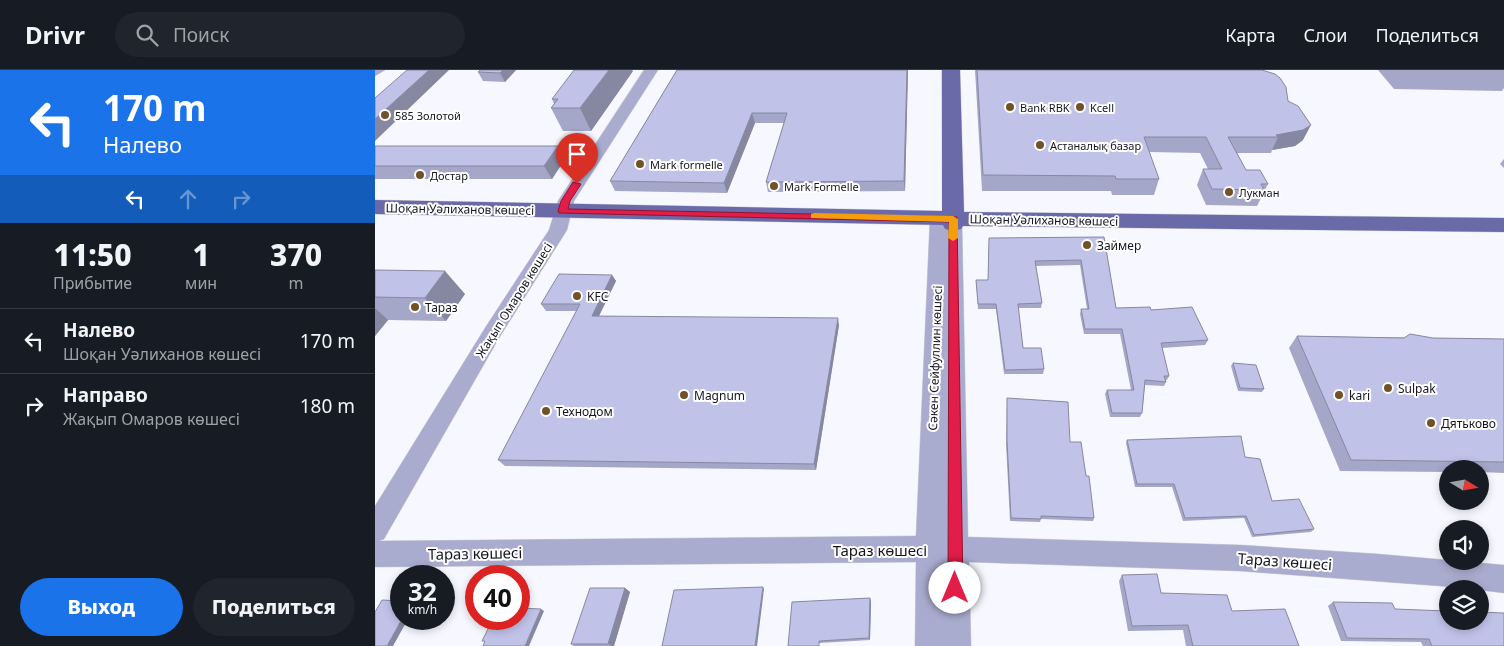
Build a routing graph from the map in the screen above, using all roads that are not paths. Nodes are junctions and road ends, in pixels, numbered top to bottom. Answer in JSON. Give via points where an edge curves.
{"nodes":[{"id":1,"x":651,"y":70,"type":"edge"},
{"id":2,"x":941,"y":70,"type":"edge"},
{"id":3,"x":951,"y":70,"type":"edge"},
{"id":4,"x":375,"y":207,"type":"edge"},
{"id":5,"x":563,"y":211,"type":"junction"},
{"id":6,"x":949,"y":220,"type":"junction"},
{"id":7,"x":1504,"y":225,"type":"edge"},
{"id":8,"x":375,"y":530,"type":"edge"},
{"id":9,"x":942,"y":549,"type":"junction"},
{"id":10,"x":375,"y":554,"type":"edge"},
{"id":11,"x":1504,"y":579,"type":"edge"},
{"id":12,"x":930,"y":646,"type":"edge"},
{"id":13,"x":956,"y":646,"type":"edge"}],
"edges":[{"from":1,"to":5,"type":"street","name":"Жақып Омаров көшесі","via":[[565,201]]},
{"from":2,"to":6,"type":"main road","name":"Сәкен Сейфуллин көшесі"},
{"from":3,"to":6,"type":"main road","name":"Сәкен Сейфуллин көшесі"},
{"from":4,"to":5,"type":"main road","name":"Шоқан Уәлиханов көшесі"},
{"from":5,"to":6,"type":"main road","name":"Шоқан Уәлиханов көшесі"},
{"from":5,"to":8,"type":"street","name":"Жақып Омаров көшесі","via":[[558,230],[492,333]]},
{"from":6,"to":7,"type":"main road","name":"Шоқан Уәлиханов көшесі"},
{"from":6,"to":9,"type":"street","name":"Сәкен Сейфуллин көшесі"},
{"from":9,"to":10,"type":"street","name":"Тараз көшесі"},
{"from":9,"to":11,"type":"street","name":"Тараз көшесі","via":[[1240,558]]},
{"from":9,"to":12,"type":"street","name":"Сәкен Сейфуллин көшесі"},
{"from":9,"to":13,"type":"street","name":"Сәкен Сейфуллин көшесі"}]}
